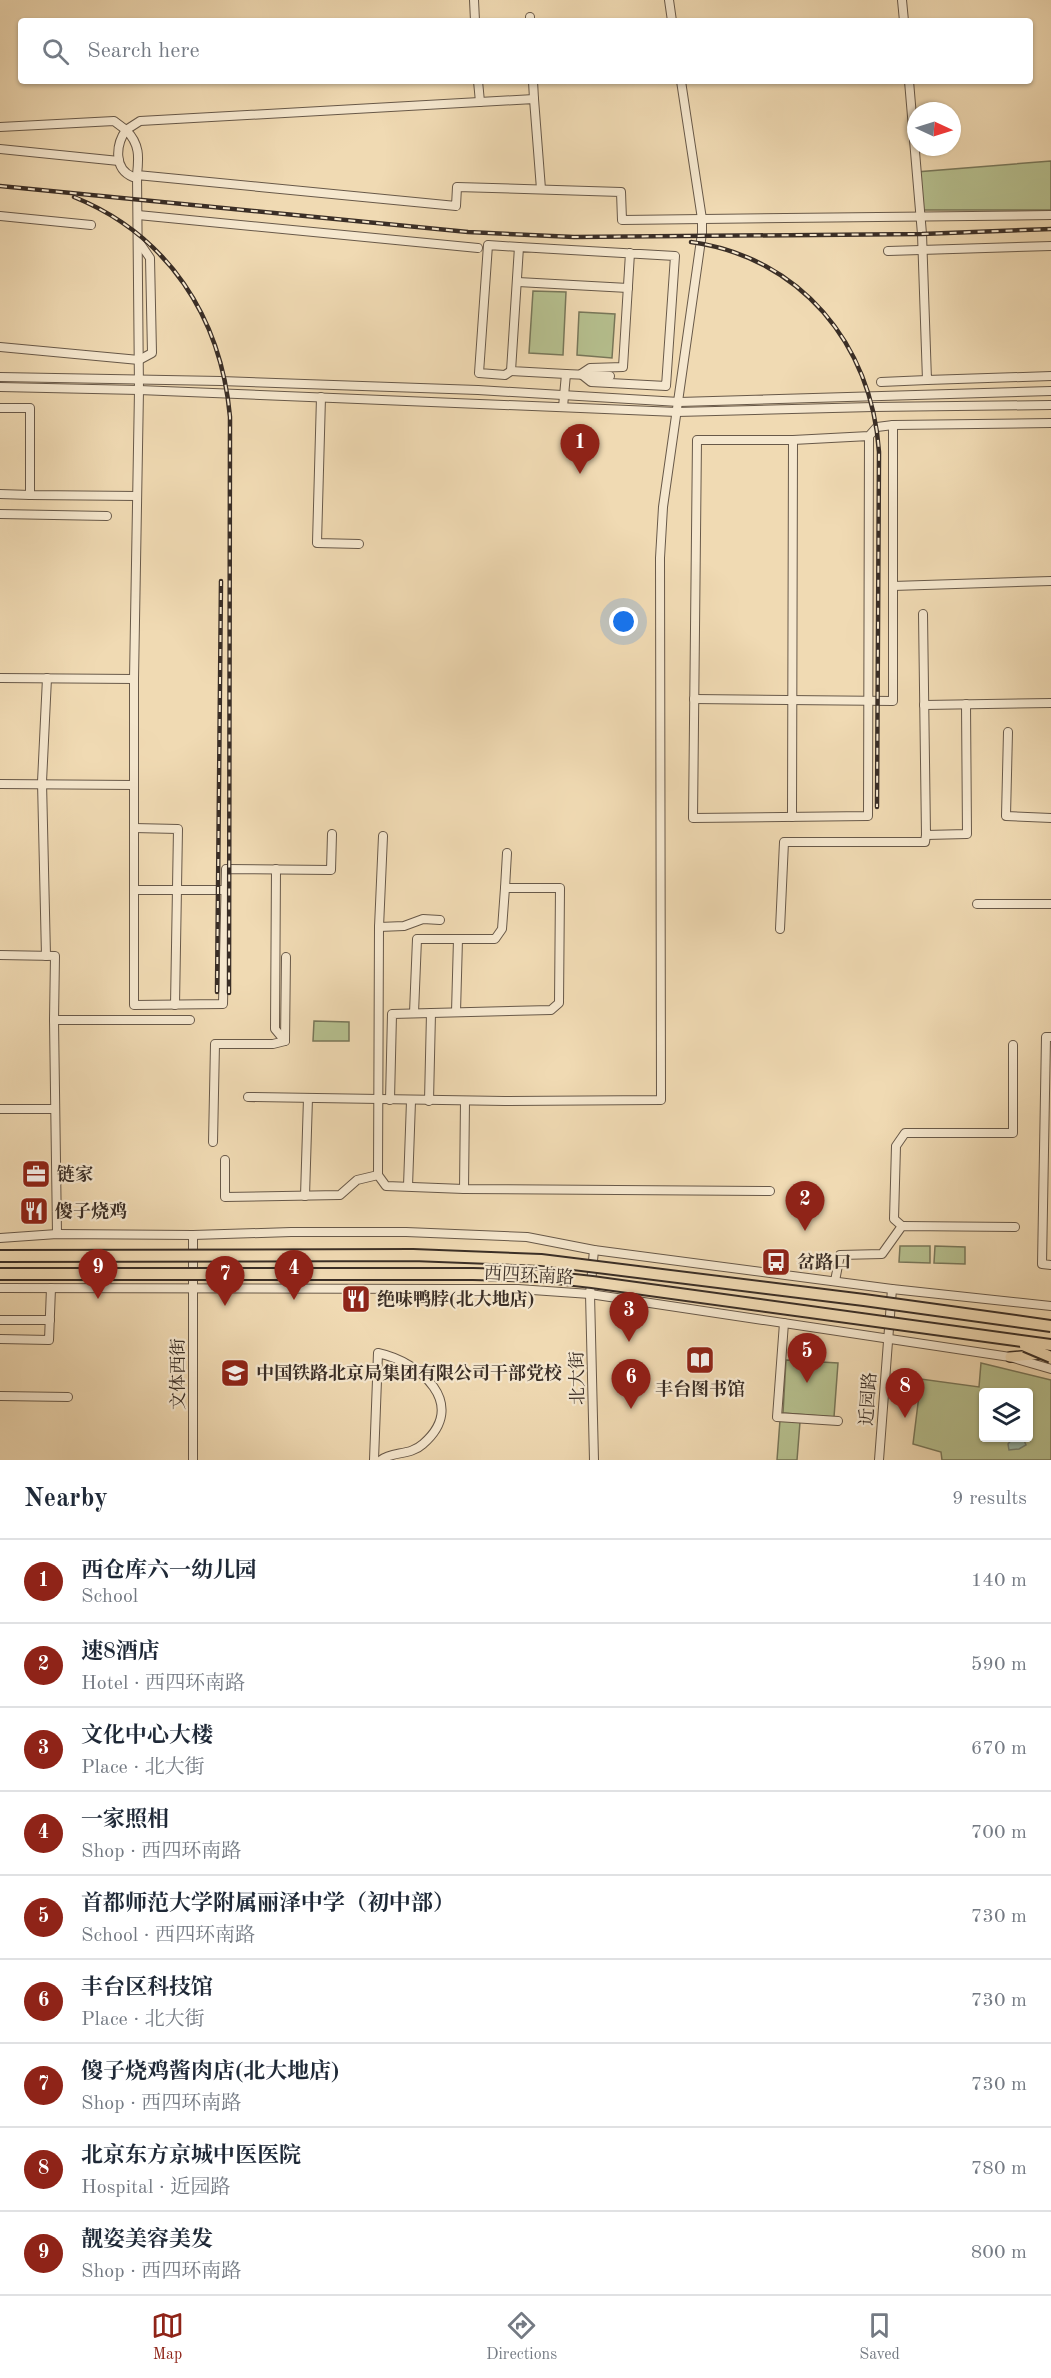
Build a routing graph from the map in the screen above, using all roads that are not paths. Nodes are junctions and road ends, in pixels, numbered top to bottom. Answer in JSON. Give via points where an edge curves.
{"nodes":[{"id":1,"x":474,"y":0,"type":"edge"},
{"id":2,"x":669,"y":0,"type":"edge"},
{"id":3,"x":902,"y":0,"type":"edge"},
{"id":4,"x":475,"y":18,"type":"edge"},
{"id":5,"x":672,"y":18,"type":"edge"},
{"id":6,"x":904,"y":18,"type":"edge"},
{"id":7,"x":478,"y":84,"type":"edge"},
{"id":8,"x":533,"y":84,"type":"edge"},
{"id":9,"x":681,"y":84,"type":"edge"},
{"id":10,"x":909,"y":84,"type":"edge"},
{"id":11,"x":534,"y":99,"type":"junction"},
{"id":12,"x":480,"y":102,"type":"junction"},
{"id":13,"x":0,"y":127,"type":"edge"},
{"id":14,"x":126,"y":130,"type":"junction"},
{"id":15,"x":0,"y":149,"type":"edge"},
{"id":16,"x":119,"y":160,"type":"junction"},
{"id":17,"x":137,"y":175,"type":"junction"},
{"id":18,"x":541,"y":189,"type":"junction"},
{"id":19,"x":138,"y":215,"type":"junction"},
{"id":20,"x":1051,"y":215,"type":"edge"},
{"id":21,"x":0,"y":216,"type":"edge"},
{"id":22,"x":920,"y":217,"type":"junction"},
{"id":23,"x":702,"y":219,"type":"junction"},
{"id":24,"x":91,"y":225,"type":"dead end"},
{"id":25,"x":138,"y":241,"type":"junction"},
{"id":26,"x":1051,"y":246,"type":"edge"},
{"id":27,"x":519,"y":247,"type":"junction"},
{"id":28,"x":478,"y":248,"type":"dead end"},
{"id":29,"x":922,"y":250,"type":"junction"},
{"id":30,"x":888,"y":251,"type":"dead end"},
{"id":31,"x":630,"y":253,"type":"junction"},
{"id":32,"x":518,"y":282,"type":"junction"},
{"id":33,"x":628,"y":288,"type":"junction"},
{"id":34,"x":0,"y":347,"type":"edge"},
{"id":35,"x":139,"y":360,"type":"junction"},
{"id":36,"x":511,"y":371,"type":"junction"},
{"id":37,"x":566,"y":374,"type":"junction"},
{"id":38,"x":581,"y":374,"type":"junction"},
{"id":39,"x":0,"y":376,"type":"edge"},
{"id":40,"x":610,"y":376,"type":"dead end"},
{"id":41,"x":1051,"y":376,"type":"edge"},
{"id":42,"x":139,"y":380,"type":"junction"},
{"id":43,"x":927,"y":380,"type":"junction"},
{"id":44,"x":881,"y":381,"type":"dead end"},
{"id":45,"x":0,"y":387,"type":"edge"},
{"id":46,"x":139,"y":390,"type":"junction"},
{"id":47,"x":1051,"y":392,"type":"edge"},
{"id":48,"x":564,"y":396,"type":"junction"},
{"id":49,"x":321,"y":397,"type":"junction"},
{"id":50,"x":679,"y":402,"type":"junction"},
{"id":51,"x":1051,"y":405,"type":"edge"},
{"id":52,"x":563,"y":407,"type":"junction"},
{"id":53,"x":0,"y":408,"type":"edge"},
{"id":54,"x":677,"y":412,"type":"junction"},
{"id":55,"x":1051,"y":423,"type":"edge"},
{"id":56,"x":893,"y":425,"type":"junction"},
{"id":57,"x":869,"y":436,"type":"junction"},
{"id":58,"x":793,"y":440,"type":"junction"},
{"id":59,"x":0,"y":495,"type":"edge"},
{"id":60,"x":30,"y":495,"type":"junction"},
{"id":61,"x":137,"y":496,"type":"junction"},
{"id":62,"x":0,"y":514,"type":"edge"},
{"id":63,"x":107,"y":516,"type":"dead end"},
{"id":64,"x":359,"y":544,"type":"dead end"},
{"id":65,"x":1051,"y":581,"type":"edge"},
{"id":66,"x":893,"y":586,"type":"junction"},
{"id":67,"x":923,"y":614,"type":"dead end"},
{"id":68,"x":0,"y":678,"type":"edge"},
{"id":69,"x":47,"y":678,"type":"junction"},
{"id":70,"x":134,"y":679,"type":"junction"},
{"id":71,"x":694,"y":699,"type":"junction"},
{"id":72,"x":792,"y":700,"type":"junction"},
{"id":73,"x":869,"y":701,"type":"junction"},
{"id":74,"x":1051,"y":703,"type":"edge"},
{"id":75,"x":966,"y":704,"type":"junction"},
{"id":76,"x":924,"y":705,"type":"junction"},
{"id":77,"x":1008,"y":732,"type":"dead end"},
{"id":78,"x":0,"y":784,"type":"edge"},
{"id":79,"x":42,"y":785,"type":"junction"},
{"id":80,"x":134,"y":785,"type":"junction"},
{"id":81,"x":792,"y":817,"type":"junction"},
{"id":82,"x":1051,"y":818,"type":"edge"},
{"id":83,"x":135,"y":828,"type":"junction"},
{"id":84,"x":332,"y":834,"type":"dead end"},
{"id":85,"x":926,"y":835,"type":"junction"},
{"id":86,"x":383,"y":836,"type":"dead end"},
{"id":87,"x":507,"y":853,"type":"dead end"},
{"id":88,"x":276,"y":869,"type":"junction"},
{"id":89,"x":505,"y":888,"type":"junction"},
{"id":90,"x":177,"y":889,"type":"junction"},
{"id":91,"x":135,"y":890,"type":"junction"},
{"id":92,"x":226,"y":890,"type":"junction"},
{"id":93,"x":977,"y":904,"type":"dead end"},
{"id":94,"x":1051,"y":904,"type":"edge"},
{"id":95,"x":440,"y":920,"type":"dead end"},
{"id":96,"x":379,"y":927,"type":"junction"},
{"id":97,"x":780,"y":929,"type":"dead end"},
{"id":98,"x":458,"y":939,"type":"junction"},
{"id":99,"x":0,"y":955,"type":"edge"},
{"id":100,"x":46,"y":956,"type":"junction"},
{"id":101,"x":286,"y":957,"type":"dead end"},
{"id":102,"x":175,"y":1005,"type":"junction"},
{"id":103,"x":456,"y":1012,"type":"junction"},
{"id":104,"x":414,"y":1013,"type":"junction"},
{"id":105,"x":431,"y":1013,"type":"junction"},
{"id":106,"x":54,"y":1020,"type":"junction"},
{"id":107,"x":190,"y":1020,"type":"dead end"},
{"id":108,"x":1051,"y":1037,"type":"edge"},
{"id":109,"x":285,"y":1041,"type":"junction"},
{"id":110,"x":1013,"y":1045,"type":"dead end"},
{"id":111,"x":248,"y":1097,"type":"dead end"},
{"id":112,"x":308,"y":1098,"type":"junction"},
{"id":113,"x":377,"y":1100,"type":"junction"},
{"id":114,"x":390,"y":1100,"type":"junction"},
{"id":115,"x":411,"y":1101,"type":"junction"},
{"id":116,"x":429,"y":1101,"type":"junction"},
{"id":117,"x":465,"y":1101,"type":"junction"},
{"id":118,"x":0,"y":1109,"type":"edge"},
{"id":119,"x":54,"y":1109,"type":"junction"},
{"id":120,"x":213,"y":1142,"type":"dead end"},
{"id":121,"x":225,"y":1160,"type":"dead end"},
{"id":122,"x":378,"y":1175,"type":"junction"},
{"id":123,"x":408,"y":1186,"type":"junction"},
{"id":124,"x":464,"y":1189,"type":"junction"},
{"id":125,"x":770,"y":1191,"type":"dead end"},
{"id":126,"x":305,"y":1196,"type":"junction"},
{"id":127,"x":902,"y":1227,"type":"junction"},
{"id":128,"x":1015,"y":1227,"type":"dead end"},
{"id":129,"x":57,"y":1234,"type":"junction"},
{"id":130,"x":193,"y":1235,"type":"junction"},
{"id":131,"x":0,"y":1238,"type":"edge"},
{"id":132,"x":594,"y":1250,"type":"junction"},
{"id":133,"x":413,"y":1255,"type":"junction"},
{"id":134,"x":0,"y":1256,"type":"edge"},
{"id":135,"x":193,"y":1256,"type":"junction"},
{"id":136,"x":449,"y":1256,"type":"joint"},
{"id":137,"x":541,"y":1260,"type":"junction"},
{"id":138,"x":1051,"y":1264,"type":"edge"},
{"id":139,"x":592,"y":1265,"type":"junction"},
{"id":140,"x":193,"y":1274,"type":"junction"},
{"id":141,"x":473,"y":1274,"type":"junction"},
{"id":142,"x":495,"y":1274,"type":"junction"},
{"id":143,"x":0,"y":1275,"type":"edge"},
{"id":144,"x":835,"y":1281,"type":"junction"},
{"id":145,"x":590,"y":1283,"type":"junction"},
{"id":146,"x":0,"y":1288,"type":"edge"},
{"id":147,"x":51,"y":1288,"type":"junction"},
{"id":148,"x":193,"y":1288,"type":"junction"},
{"id":149,"x":892,"y":1289,"type":"junction"},
{"id":150,"x":590,"y":1294,"type":"junction"},
{"id":151,"x":891,"y":1304,"type":"junction"},
{"id":152,"x":1051,"y":1306,"type":"edge"},
{"id":153,"x":0,"y":1320,"type":"edge"},
{"id":154,"x":50,"y":1320,"type":"junction"},
{"id":155,"x":784,"y":1323,"type":"junction"},
{"id":156,"x":889,"y":1323,"type":"junction"},
{"id":157,"x":1051,"y":1325,"type":"edge"},
{"id":158,"x":0,"y":1339,"type":"edge"},
{"id":159,"x":888,"y":1340,"type":"junction"},
{"id":160,"x":1010,"y":1340,"type":"junction"},
{"id":161,"x":1031,"y":1343,"type":"junction"},
{"id":162,"x":1051,"y":1346,"type":"edge"},
{"id":163,"x":1051,"y":1355,"type":"edge"},
{"id":164,"x":1010,"y":1357,"type":"junction"},
{"id":165,"x":1051,"y":1369,"type":"edge"},
{"id":166,"x":0,"y":1396,"type":"edge"},
{"id":167,"x":68,"y":1397,"type":"dead end"},
{"id":168,"x":838,"y":1421,"type":"dead end"},
{"id":169,"x":193,"y":1460,"type":"edge"},
{"id":170,"x":374,"y":1460,"type":"edge"},
{"id":171,"x":381,"y":1460,"type":"edge"},
{"id":172,"x":594,"y":1460,"type":"edge"},
{"id":173,"x":879,"y":1460,"type":"edge"}],
"edges":[{"from":1,"to":4,"type":"street"},
{"from":2,"to":5,"type":"street"},
{"from":3,"to":6,"type":"street"},
{"from":7,"to":12,"type":"street"},
{"from":8,"to":11,"type":"street"},
{"from":9,"to":23,"type":"street"},
{"from":10,"to":22,"type":"street"},
{"from":11,"to":12,"type":"street"},
{"from":11,"to":18,"type":"street"},
{"from":12,"to":14,"type":"street","via":[[140,121]]},
{"from":13,"to":14,"type":"street","via":[[114,121]]},
{"from":14,"to":16,"type":"street","via":[[121,137]]},
{"from":14,"to":17,"type":"street","via":[[138,148]]},
{"from":15,"to":16,"type":"street"},
{"from":16,"to":17,"type":"street","via":[[127,175]]},
{"from":17,"to":18,"type":"street","via":[[456,206],[457,187]]},
{"from":17,"to":19,"type":"street"},
{"from":18,"to":23,"type":"street","via":[[621,192],[622,220]]},
{"from":19,"to":25,"type":"street"},
{"from":19,"to":28,"type":"street"},
{"from":20,"to":22,"type":"street"},
{"from":21,"to":24,"type":"street"},
{"from":22,"to":23,"type":"street"},
{"from":22,"to":29,"type":"street"},
{"from":23,"to":50,"type":"street"},
{"from":25,"to":35,"type":"street"},
{"from":25,"to":35,"type":"street","via":[[150,258],[153,354]]},
{"from":26,"to":29,"type":"street"},
{"from":27,"to":31,"type":"street"},
{"from":27,"to":32,"type":"street"},
{"from":27,"to":36,"type":"street","via":[[488,245],[480,373],[505,375]]},
{"from":29,"to":30,"type":"street"},
{"from":29,"to":43,"type":"street"},
{"from":31,"to":33,"type":"street"},
{"from":31,"to":38,"type":"street","via":[[675,256],[666,386],[591,382]]},
{"from":32,"to":33,"type":"street"},
{"from":32,"to":36,"type":"street"},
{"from":33,"to":38,"type":"street","via":[[623,367],[590,368]]},
{"from":34,"to":35,"type":"street"},
{"from":35,"to":42,"type":"street"},
{"from":36,"to":37,"type":"street"},
{"from":37,"to":38,"type":"street"},
{"from":37,"to":48,"type":"street"},
{"from":38,"to":40,"type":"street"},
{"from":39,"to":42,"type":"street"},
{"from":41,"to":43,"type":"street"},
{"from":42,"to":46,"type":"street"},
{"from":42,"to":48,"type":"street"},
{"from":43,"to":44,"type":"street"},
{"from":45,"to":46,"type":"street"},
{"from":46,"to":49,"type":"street"},
{"from":46,"to":61,"type":"street"},
{"from":47,"to":50,"type":"street"},
{"from":48,"to":50,"type":"street"},
{"from":48,"to":52,"type":"street"},
{"from":49,"to":52,"type":"street"},
{"from":49,"to":64,"type":"street","via":[[317,543]]},
{"from":50,"to":54,"type":"street"},
{"from":51,"to":54,"type":"street"},
{"from":52,"to":54,"type":"street"},
{"from":53,"to":60,"type":"street","via":[[30,408]]},
{"from":54,"to":117,"type":"street","via":[[660,558],[661,1100]]},
{"from":55,"to":56,"type":"street"},
{"from":56,"to":57,"type":"street","via":[[877,427]]},
{"from":56,"to":66,"type":"street"},
{"from":57,"to":58,"type":"street"},
{"from":57,"to":73,"type":"street"},
{"from":58,"to":71,"type":"street","via":[[697,440]]},
{"from":58,"to":72,"type":"street"},
{"from":59,"to":60,"type":"street"},
{"from":60,"to":61,"type":"street"},
{"from":61,"to":70,"type":"street"},
{"from":62,"to":63,"type":"street"},
{"from":65,"to":66,"type":"street"},
{"from":66,"to":73,"type":"street","via":[[893,701]]},
{"from":67,"to":76,"type":"street"},
{"from":68,"to":69,"type":"street"},
{"from":69,"to":70,"type":"street"},
{"from":69,"to":79,"type":"street"},
{"from":70,"to":80,"type":"street"},
{"from":71,"to":72,"type":"street"},
{"from":71,"to":81,"type":"street","via":[[693,818]]},
{"from":72,"to":73,"type":"street"},
{"from":72,"to":81,"type":"street"},
{"from":73,"to":81,"type":"street","via":[[868,816]]},
{"from":74,"to":75,"type":"street"},
{"from":75,"to":76,"type":"street"},
{"from":75,"to":85,"type":"street","via":[[967,834]]},
{"from":76,"to":85,"type":"street"},
{"from":77,"to":82,"type":"street","via":[[1006,816]]},
{"from":78,"to":79,"type":"street"},
{"from":79,"to":80,"type":"street"},
{"from":79,"to":100,"type":"street"},
{"from":80,"to":83,"type":"street"},
{"from":83,"to":90,"type":"street","via":[[178,830]]},
{"from":83,"to":91,"type":"street"},
{"from":84,"to":88,"type":"street","via":[[331,870]]},
{"from":85,"to":97,"type":"street","via":[[925,842],[784,842]]},
{"from":86,"to":96,"type":"street"},
{"from":87,"to":89,"type":"street"},
{"from":88,"to":92,"type":"street","via":[[226,869]]},
{"from":88,"to":109,"type":"street","via":[[274,1029]]},
{"from":89,"to":98,"type":"street","via":[[500,935],[495,939]]},
{"from":89,"to":103,"type":"street","via":[[560,888],[559,1003],[551,1010]]},
{"from":90,"to":91,"type":"street"},
{"from":90,"to":92,"type":"street"},
{"from":90,"to":102,"type":"street"},
{"from":91,"to":102,"type":"street","via":[[134,1005]]},
{"from":92,"to":102,"type":"street","via":[[223,1004]]},
{"from":93,"to":94,"type":"street"},
{"from":95,"to":96,"type":"street"},
{"from":96,"to":113,"type":"street"},
{"from":98,"to":103,"type":"street"},
{"from":98,"to":104,"type":"street","via":[[417,939]]},
{"from":99,"to":100,"type":"street"},
{"from":100,"to":106,"type":"street","via":[[55,956]]},
{"from":101,"to":109,"type":"street"},
{"from":103,"to":105,"type":"street"},
{"from":104,"to":105,"type":"street"},
{"from":104,"to":114,"type":"street","via":[[392,1014]]},
{"from":105,"to":116,"type":"street"},
{"from":106,"to":107,"type":"street"},
{"from":106,"to":119,"type":"street"},
{"from":108,"to":138,"type":"street","via":[[1046,1037],[1042,1264]]},
{"from":109,"to":120,"type":"street","via":[[215,1044]]},
{"from":110,"to":127,"type":"street","via":[[1013,1133],[905,1133],[900,1139],[896,1146],[894,1219]]},
{"from":111,"to":112,"type":"street"},
{"from":112,"to":113,"type":"street"},
{"from":112,"to":126,"type":"street"},
{"from":113,"to":114,"type":"street"},
{"from":113,"to":122,"type":"street"},
{"from":114,"to":115,"type":"street"},
{"from":115,"to":116,"type":"street"},
{"from":115,"to":123,"type":"street"},
{"from":116,"to":117,"type":"street"},
{"from":117,"to":124,"type":"street"},
{"from":118,"to":119,"type":"street"},
{"from":119,"to":129,"type":"street"},
{"from":121,"to":126,"type":"street","via":[[225,1197]]},
{"from":122,"to":123,"type":"street","via":[[386,1186]]},
{"from":122,"to":126,"type":"street","via":[[357,1180],[340,1196]]},
{"from":123,"to":124,"type":"street"},
{"from":124,"to":125,"type":"street"},
{"from":127,"to":128,"type":"street"},
{"from":127,"to":144,"type":"street","via":[[882,1254],[840,1255]]},
{"from":129,"to":130,"type":"street","name":"西四环南路"},
{"from":129,"to":131,"type":"street","name":"西四环南路"},
{"from":130,"to":132,"type":"street","name":"西四环南路","via":[[472,1234],[527,1237]]},
{"from":130,"to":135,"type":"street","name":"文体西街"},
{"from":132,"to":139,"type":"street","name":"北大街"},
{"from":132,"to":144,"type":"street","name":"西四环南路"},
{"from":133,"to":134,"type":"highway","name":"西四环南路","bridge":true},
{"from":133,"to":135,"type":"main road","name":"西四环南路"},
{"from":133,"to":136,"type":"highway","name":"西四环南路","bridge":true},
{"from":134,"to":135,"type":"main road","name":"西四环南路"},
{"from":135,"to":140,"type":"street","name":"文体西街"},
{"from":136,"to":137,"type":"main road","name":"西四环南路"},
{"from":137,"to":139,"type":"main road","name":"西四环南路"},
{"from":137,"to":157,"type":"highway","name":"西四环南路","bridge":true},
{"from":139,"to":145,"type":"street","name":"北大街"},
{"from":139,"to":151,"type":"main road","name":"西四环南路"},
{"from":140,"to":141,"type":"main road","name":"西四环南路"},
{"from":140,"to":143,"type":"main road","name":"西四环南路"},
{"from":140,"to":148,"type":"street","name":"文体西街"},
{"from":141,"to":142,"type":"main road","name":"西四环南路"},
{"from":141,"to":143,"type":"highway","name":"西四环南路","bridge":true},
{"from":142,"to":145,"type":"main road","name":"西四环南路"},
{"from":142,"to":160,"type":"highway","name":"西四环南路","bridge":true,"via":[[592,1282]]},
{"from":144,"to":149,"type":"street","name":"西四环南路"},
{"from":145,"to":150,"type":"street","name":"北大街"},
{"from":145,"to":156,"type":"main road","name":"西四环南路"},
{"from":146,"to":147,"type":"street","name":"西四环南路"},
{"from":147,"to":148,"type":"street","name":"西四环南路"},
{"from":147,"to":154,"type":"street"},
{"from":148,"to":150,"type":"street","name":"西四环南路","via":[[518,1289]]},
{"from":148,"to":169,"type":"street","name":"文体西街"},
{"from":149,"to":151,"type":"street","name":"近园路"},
{"from":149,"to":152,"type":"street","name":"西四环南路"},
{"from":150,"to":155,"type":"street","name":"西四环南路"},
{"from":150,"to":172,"type":"street","name":"北大街"},
{"from":151,"to":156,"type":"street","name":"近园路"},
{"from":151,"to":157,"type":"main road","name":"西四环南路"},
{"from":153,"to":154,"type":"street"},
{"from":154,"to":158,"type":"street","via":[[49,1340]]},
{"from":155,"to":159,"type":"street","name":"西四环南路"},
{"from":155,"to":168,"type":"street","via":[[777,1416]]},
{"from":156,"to":159,"type":"street","name":"近园路"},
{"from":156,"to":161,"type":"main road","name":"西四环南路"},
{"from":159,"to":164,"type":"street","name":"西四环南路"},
{"from":159,"to":173,"type":"street","name":"近园路"},
{"from":160,"to":161,"type":"highway","name":"西四环南路","bridge":true},
{"from":160,"to":163,"type":"highway","bridge":true},
{"from":161,"to":162,"type":"highway","name":"西四环南路","bridge":true},
{"from":163,"to":164,"type":"main road"},
{"from":164,"to":165,"type":"street","name":"西四环南路"},
{"from":166,"to":167,"type":"street"},
{"from":170,"to":171,"type":"street","via":[[378,1353],[404,1361],[424,1374],[435,1386],[441,1404],[432,1436],[408,1453]]}]}
